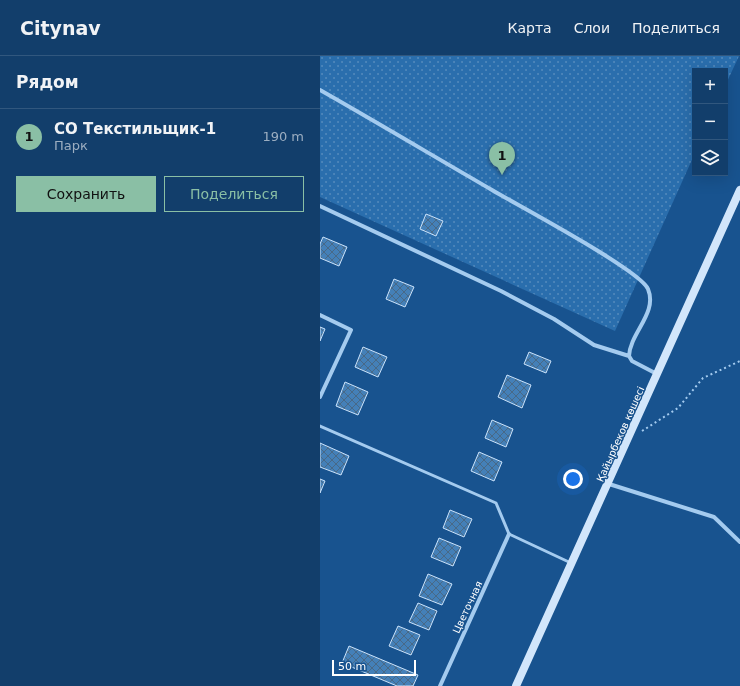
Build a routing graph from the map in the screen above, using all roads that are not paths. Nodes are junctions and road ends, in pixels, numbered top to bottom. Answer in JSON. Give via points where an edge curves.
{"nodes":[{"id":1,"x":320,"y":90,"type":"edge"},
{"id":2,"x":740,"y":190,"type":"edge"},
{"id":3,"x":320,"y":206,"type":"edge"},
{"id":4,"x":320,"y":314,"type":"edge"},
{"id":5,"x":629,"y":356,"type":"junction"},
{"id":6,"x":658,"y":374,"type":"junction"},
{"id":7,"x":320,"y":397,"type":"edge"},
{"id":8,"x":320,"y":426,"type":"edge"},
{"id":9,"x":609,"y":484,"type":"junction"},
{"id":10,"x":509,"y":534,"type":"junction"},
{"id":11,"x":740,"y":542,"type":"edge"},
{"id":12,"x":571,"y":563,"type":"junction"},
{"id":13,"x":440,"y":686,"type":"edge"},
{"id":14,"x":516,"y":686,"type":"edge"}],
"edges":[{"from":1,"to":5,"type":"street","via":[[580,241],[628,271],[646,286],[650,296],[648,312],[629,349]]},
{"from":2,"to":6,"type":"main road","name":"Қайырбеков көшесі"},
{"from":3,"to":5,"type":"street","via":[[502,291],[554,319],[594,346]]},
{"from":4,"to":7,"type":"street","via":[[351,330]]},
{"from":5,"to":6,"type":"street"},
{"from":6,"to":9,"type":"main road","name":"Қайырбеков көшесі"},
{"from":8,"to":10,"type":"lane","via":[[496,503]]},
{"from":9,"to":11,"type":"street","via":[[714,518]]},
{"from":9,"to":12,"type":"main road","name":"Қайырбеков көшесі"},
{"from":10,"to":12,"type":"lane"},
{"from":10,"to":13,"type":"street","name":"Цветочная"},
{"from":12,"to":14,"type":"main road","name":"Қайырбеков көшесі"}]}
